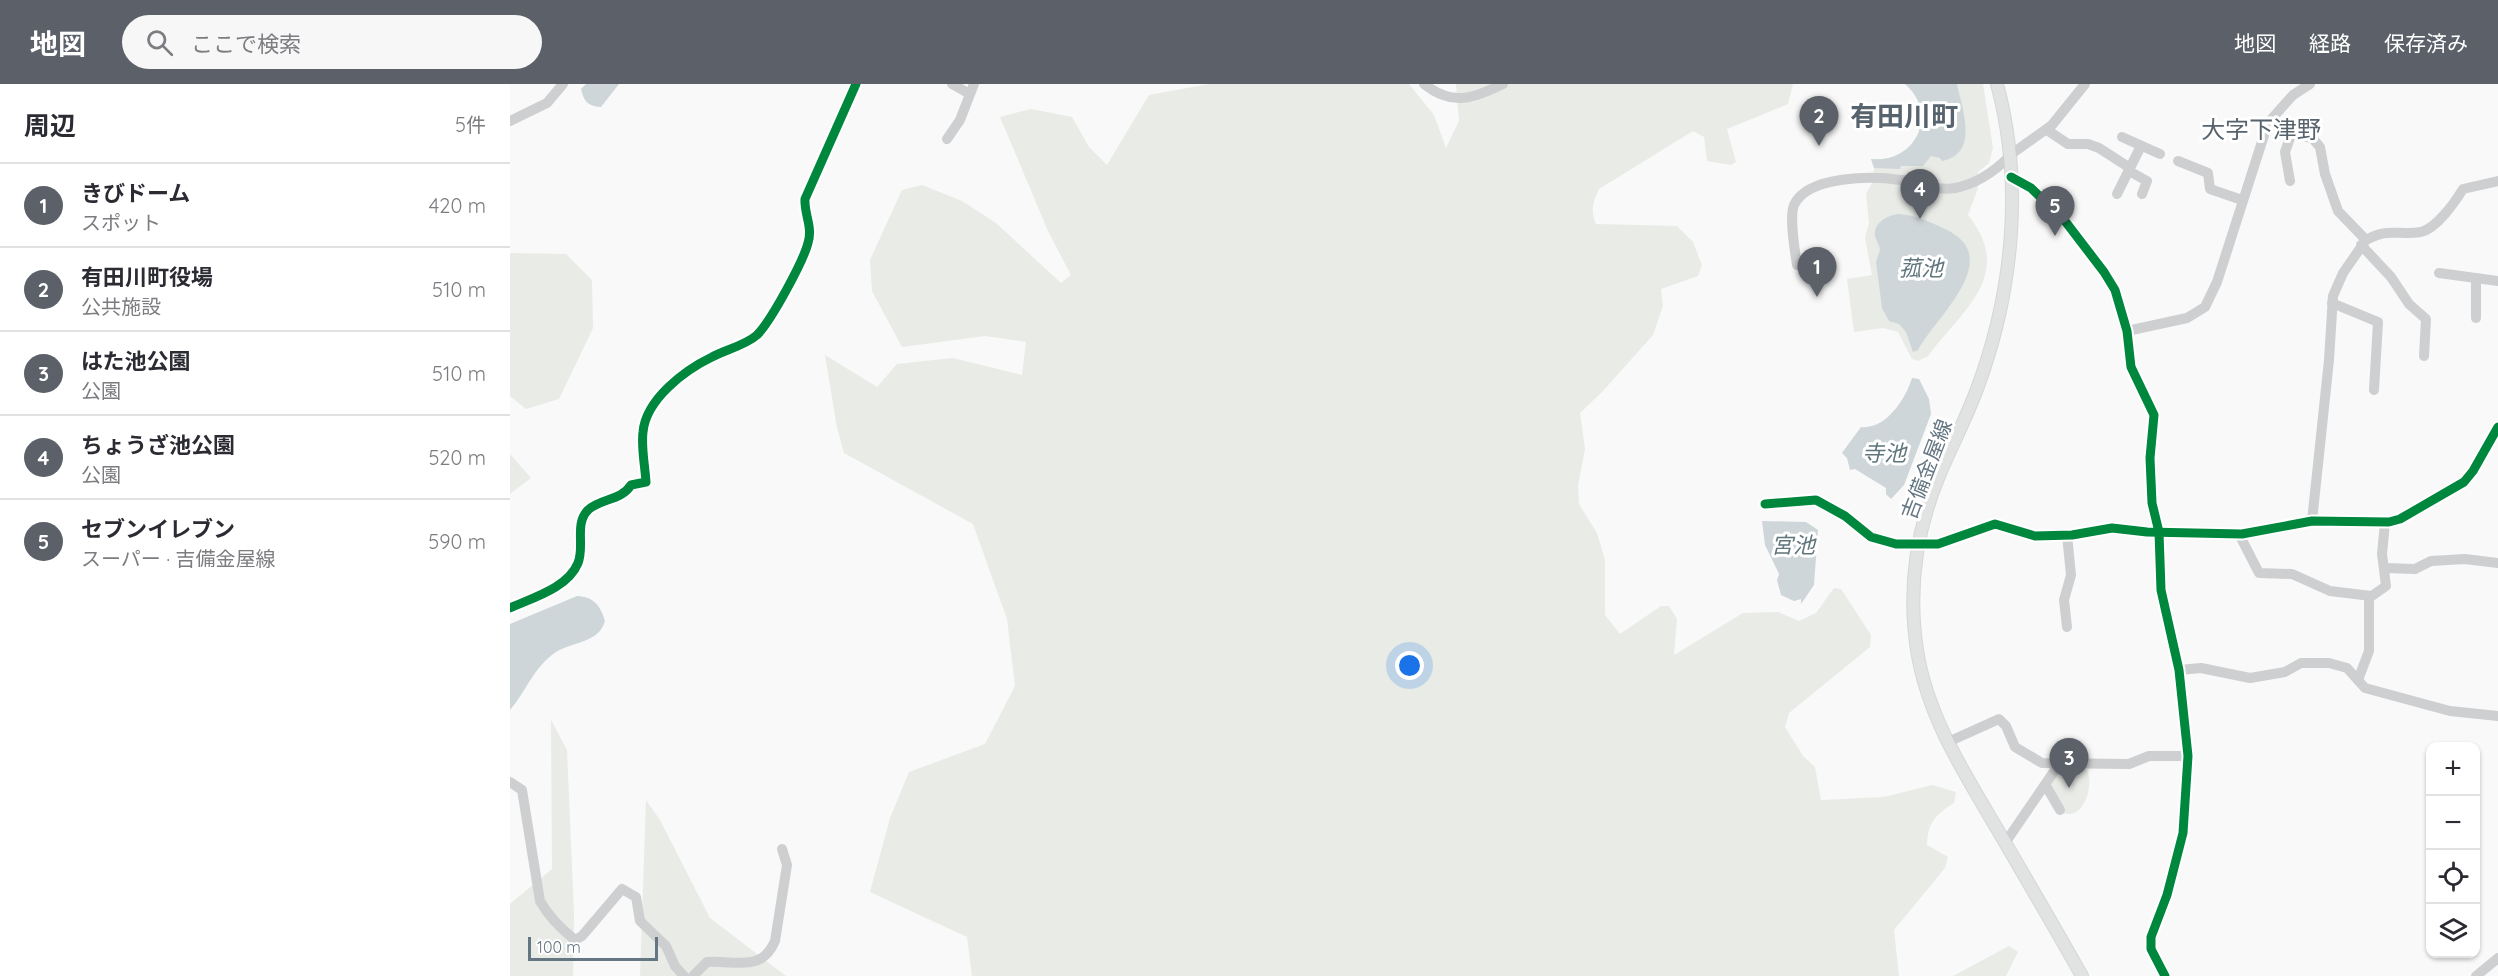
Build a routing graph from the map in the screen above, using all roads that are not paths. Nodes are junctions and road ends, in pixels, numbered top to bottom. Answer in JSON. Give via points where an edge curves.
{"nodes":[{"id":1,"x":564,"y":84,"type":"edge"},
{"id":2,"x":856,"y":84,"type":"edge"},
{"id":3,"x":952,"y":84,"type":"edge"},
{"id":4,"x":1424,"y":84,"type":"edge"},
{"id":5,"x":1503,"y":84,"type":"edge"},
{"id":6,"x":1997,"y":84,"type":"edge"},
{"id":7,"x":2085,"y":84,"type":"edge"},
{"id":8,"x":2310,"y":84,"type":"edge"},
{"id":9,"x":971,"y":88,"type":"edge"},
{"id":10,"x":510,"y":121,"type":"edge"},
{"id":11,"x":2268,"y":123,"type":"junction"},
{"id":12,"x":2047,"y":130,"type":"junction"},
{"id":13,"x":2292,"y":132,"type":"junction"},
{"id":14,"x":2122,"y":137,"type":"dead end"},
{"id":15,"x":947,"y":139,"type":"dead end"},
{"id":16,"x":2141,"y":146,"type":"junction"},
{"id":17,"x":2160,"y":154,"type":"dead end"},
{"id":18,"x":2010,"y":156,"type":"junction"},
{"id":19,"x":2178,"y":161,"type":"dead end"},
{"id":20,"x":2130,"y":169,"type":"junction"},
{"id":21,"x":2011,"y":177,"type":"junction"},
{"id":22,"x":2498,"y":180,"type":"edge"},
{"id":23,"x":2290,"y":181,"type":"dead end"},
{"id":24,"x":2117,"y":194,"type":"dead end"},
{"id":25,"x":2142,"y":194,"type":"dead end"},
{"id":26,"x":2242,"y":200,"type":"junction"},
{"id":27,"x":2364,"y":242,"type":"junction"},
{"id":28,"x":1797,"y":265,"type":"dead end"},
{"id":29,"x":2439,"y":273,"type":"dead end"},
{"id":30,"x":2476,"y":278,"type":"junction"},
{"id":31,"x":2498,"y":281,"type":"edge"},
{"id":32,"x":2332,"y":303,"type":"junction"},
{"id":33,"x":2476,"y":318,"type":"dead end"},
{"id":34,"x":2127,"y":331,"type":"junction"},
{"id":35,"x":2424,"y":356,"type":"dead end"},
{"id":36,"x":2374,"y":390,"type":"dead end"},
{"id":37,"x":2498,"y":427,"type":"edge"},
{"id":38,"x":1765,"y":504,"type":"dead end"},
{"id":39,"x":2312,"y":521,"type":"junction"},
{"id":40,"x":2385,"y":523,"type":"junction"},
{"id":41,"x":2159,"y":532,"type":"junction"},
{"id":42,"x":2239,"y":534,"type":"junction"},
{"id":43,"x":2067,"y":535,"type":"junction"},
{"id":44,"x":1918,"y":543,"type":"junction"},
{"id":45,"x":2498,"y":563,"type":"edge"},
{"id":46,"x":2385,"y":568,"type":"junction"},
{"id":47,"x":2371,"y":596,"type":"junction"},
{"id":48,"x":510,"y":608,"type":"edge"},
{"id":49,"x":2067,"y":627,"type":"dead end"},
{"id":50,"x":2179,"y":670,"type":"junction"},
{"id":51,"x":2358,"y":680,"type":"junction"},
{"id":52,"x":2498,"y":716,"type":"edge"},
{"id":53,"x":1948,"y":742,"type":"junction"},
{"id":54,"x":2188,"y":756,"type":"junction"},
{"id":55,"x":2059,"y":764,"type":"junction"},
{"id":56,"x":510,"y":782,"type":"edge"},
{"id":57,"x":2046,"y":786,"type":"junction"},
{"id":58,"x":2060,"y":810,"type":"dead end"},
{"id":59,"x":2004,"y":843,"type":"junction"},
{"id":60,"x":782,"y":849,"type":"dead end"},
{"id":61,"x":2498,"y":958,"type":"edge"},
{"id":62,"x":684,"y":976,"type":"edge"},
{"id":63,"x":693,"y":976,"type":"edge"},
{"id":64,"x":2082,"y":976,"type":"edge"},
{"id":65,"x":2165,"y":976,"type":"edge"},
{"id":66,"x":2476,"y":976,"type":"edge"}],
"edges":[{"from":1,"to":10,"type":"street","via":[[547,103]]},
{"from":2,"to":48,"type":"street","via":[[805,199],[808,244],[769,318],[756,335],[691,368],[669,388],[651,409],[643,431],[646,482],[631,485],[626,492],[589,509],[582,519],[579,562],[569,576]]},
{"from":3,"to":9,"type":"street"},
{"from":4,"to":5,"type":"street","via":[[1445,97],[1473,98]]},
{"from":6,"to":18,"type":"main road","name":"吉備金屋線"},
{"from":7,"to":12,"type":"street"},
{"from":8,"to":11,"type":"street","via":[[2293,95]]},
{"from":9,"to":15,"type":"street","via":[[960,120]]},
{"from":11,"to":13,"type":"street"},
{"from":11,"to":26,"type":"street"},
{"from":12,"to":18,"type":"street"},
{"from":12,"to":20,"type":"street","via":[[2068,144],[2099,148]]},
{"from":13,"to":23,"type":"street","via":[[2285,149]]},
{"from":13,"to":27,"type":"street","via":[[2313,139],[2320,147],[2333,201]]},
{"from":14,"to":16,"type":"street"},
{"from":16,"to":17,"type":"street"},
{"from":16,"to":20,"type":"street"},
{"from":18,"to":21,"type":"main road","name":"吉備金屋線"},
{"from":18,"to":28,"type":"street","via":[[1980,179],[1954,188],[1880,178],[1818,185],[1797,201],[1792,211]]},
{"from":19,"to":26,"type":"street","via":[[2208,173],[2210,189]]},
{"from":20,"to":24,"type":"street"},
{"from":20,"to":25,"type":"street","via":[[2147,181]]},
{"from":21,"to":34,"type":"street","via":[[2031,188],[2065,221],[2104,272],[2115,290]]},
{"from":21,"to":44,"type":"main road","name":"吉備金屋線","via":[[2007,267],[1996,329],[1977,389],[1931,495]]},
{"from":22,"to":27,"type":"street","via":[[2463,189],[2428,229],[2380,232]]},
{"from":26,"to":34,"type":"street","via":[[2217,282],[2205,307],[2187,318]]},
{"from":27,"to":32,"type":"street","via":[[2343,273]]},
{"from":27,"to":35,"type":"street","via":[[2409,304],[2426,319]]},
{"from":29,"to":30,"type":"street"},
{"from":30,"to":31,"type":"street"},
{"from":30,"to":33,"type":"street"},
{"from":32,"to":36,"type":"street","via":[[2378,322]]},
{"from":32,"to":39,"type":"street"},
{"from":34,"to":41,"type":"street","via":[[2132,368],[2154,415],[2150,458],[2152,503]]},
{"from":37,"to":40,"type":"street","via":[[2464,482],[2400,519]]},
{"from":38,"to":44,"type":"street","via":[[1816,500],[1880,541]]},
{"from":39,"to":40,"type":"street"},
{"from":39,"to":42,"type":"street"},
{"from":40,"to":46,"type":"street"},
{"from":41,"to":42,"type":"street"},
{"from":41,"to":43,"type":"street","via":[[2112,528]]},
{"from":41,"to":50,"type":"street","via":[[2161,590]]},
{"from":42,"to":47,"type":"street","via":[[2259,573],[2292,574],[2330,591]]},
{"from":43,"to":44,"type":"street","via":[[2035,536],[1995,524],[1938,544]]},
{"from":43,"to":49,"type":"street","via":[[2071,575],[2064,600]]},
{"from":44,"to":53,"type":"main road","name":"吉備金屋線","via":[[1913,597],[1917,651],[1931,704]]},
{"from":45,"to":46,"type":"street","via":[[2465,559],[2431,561],[2415,569]]},
{"from":46,"to":47,"type":"street","via":[[2386,586]]},
{"from":47,"to":51,"type":"street","via":[[2369,651]]},
{"from":50,"to":51,"type":"street","via":[[2201,668],[2250,678],[2285,672],[2301,663],[2330,663],[2347,668]]},
{"from":50,"to":54,"type":"street"},
{"from":51,"to":52,"type":"street","via":[[2365,688],[2435,708]]},
{"from":53,"to":55,"type":"street","via":[[1999,719],[2015,747],[2042,763]]},
{"from":53,"to":59,"type":"main road","name":"吉備金屋線"},
{"from":54,"to":55,"type":"street","via":[[2149,756],[2129,764]]},
{"from":54,"to":65,"type":"street","via":[[2183,833],[2167,896],[2151,937],[2151,949]]},
{"from":55,"to":57,"type":"street"},
{"from":56,"to":62,"type":"street","via":[[522,790],[540,901],[554,921],[575,940],[595,924],[622,889],[628,891],[636,897],[644,928],[666,946]]},
{"from":57,"to":58,"type":"street"},
{"from":57,"to":59,"type":"street"},
{"from":59,"to":64,"type":"main road","name":"吉備金屋線"},
{"from":60,"to":63,"type":"street","via":[[788,865],[771,952],[750,963],[707,963]]},
{"from":61,"to":66,"type":"street"}]}
